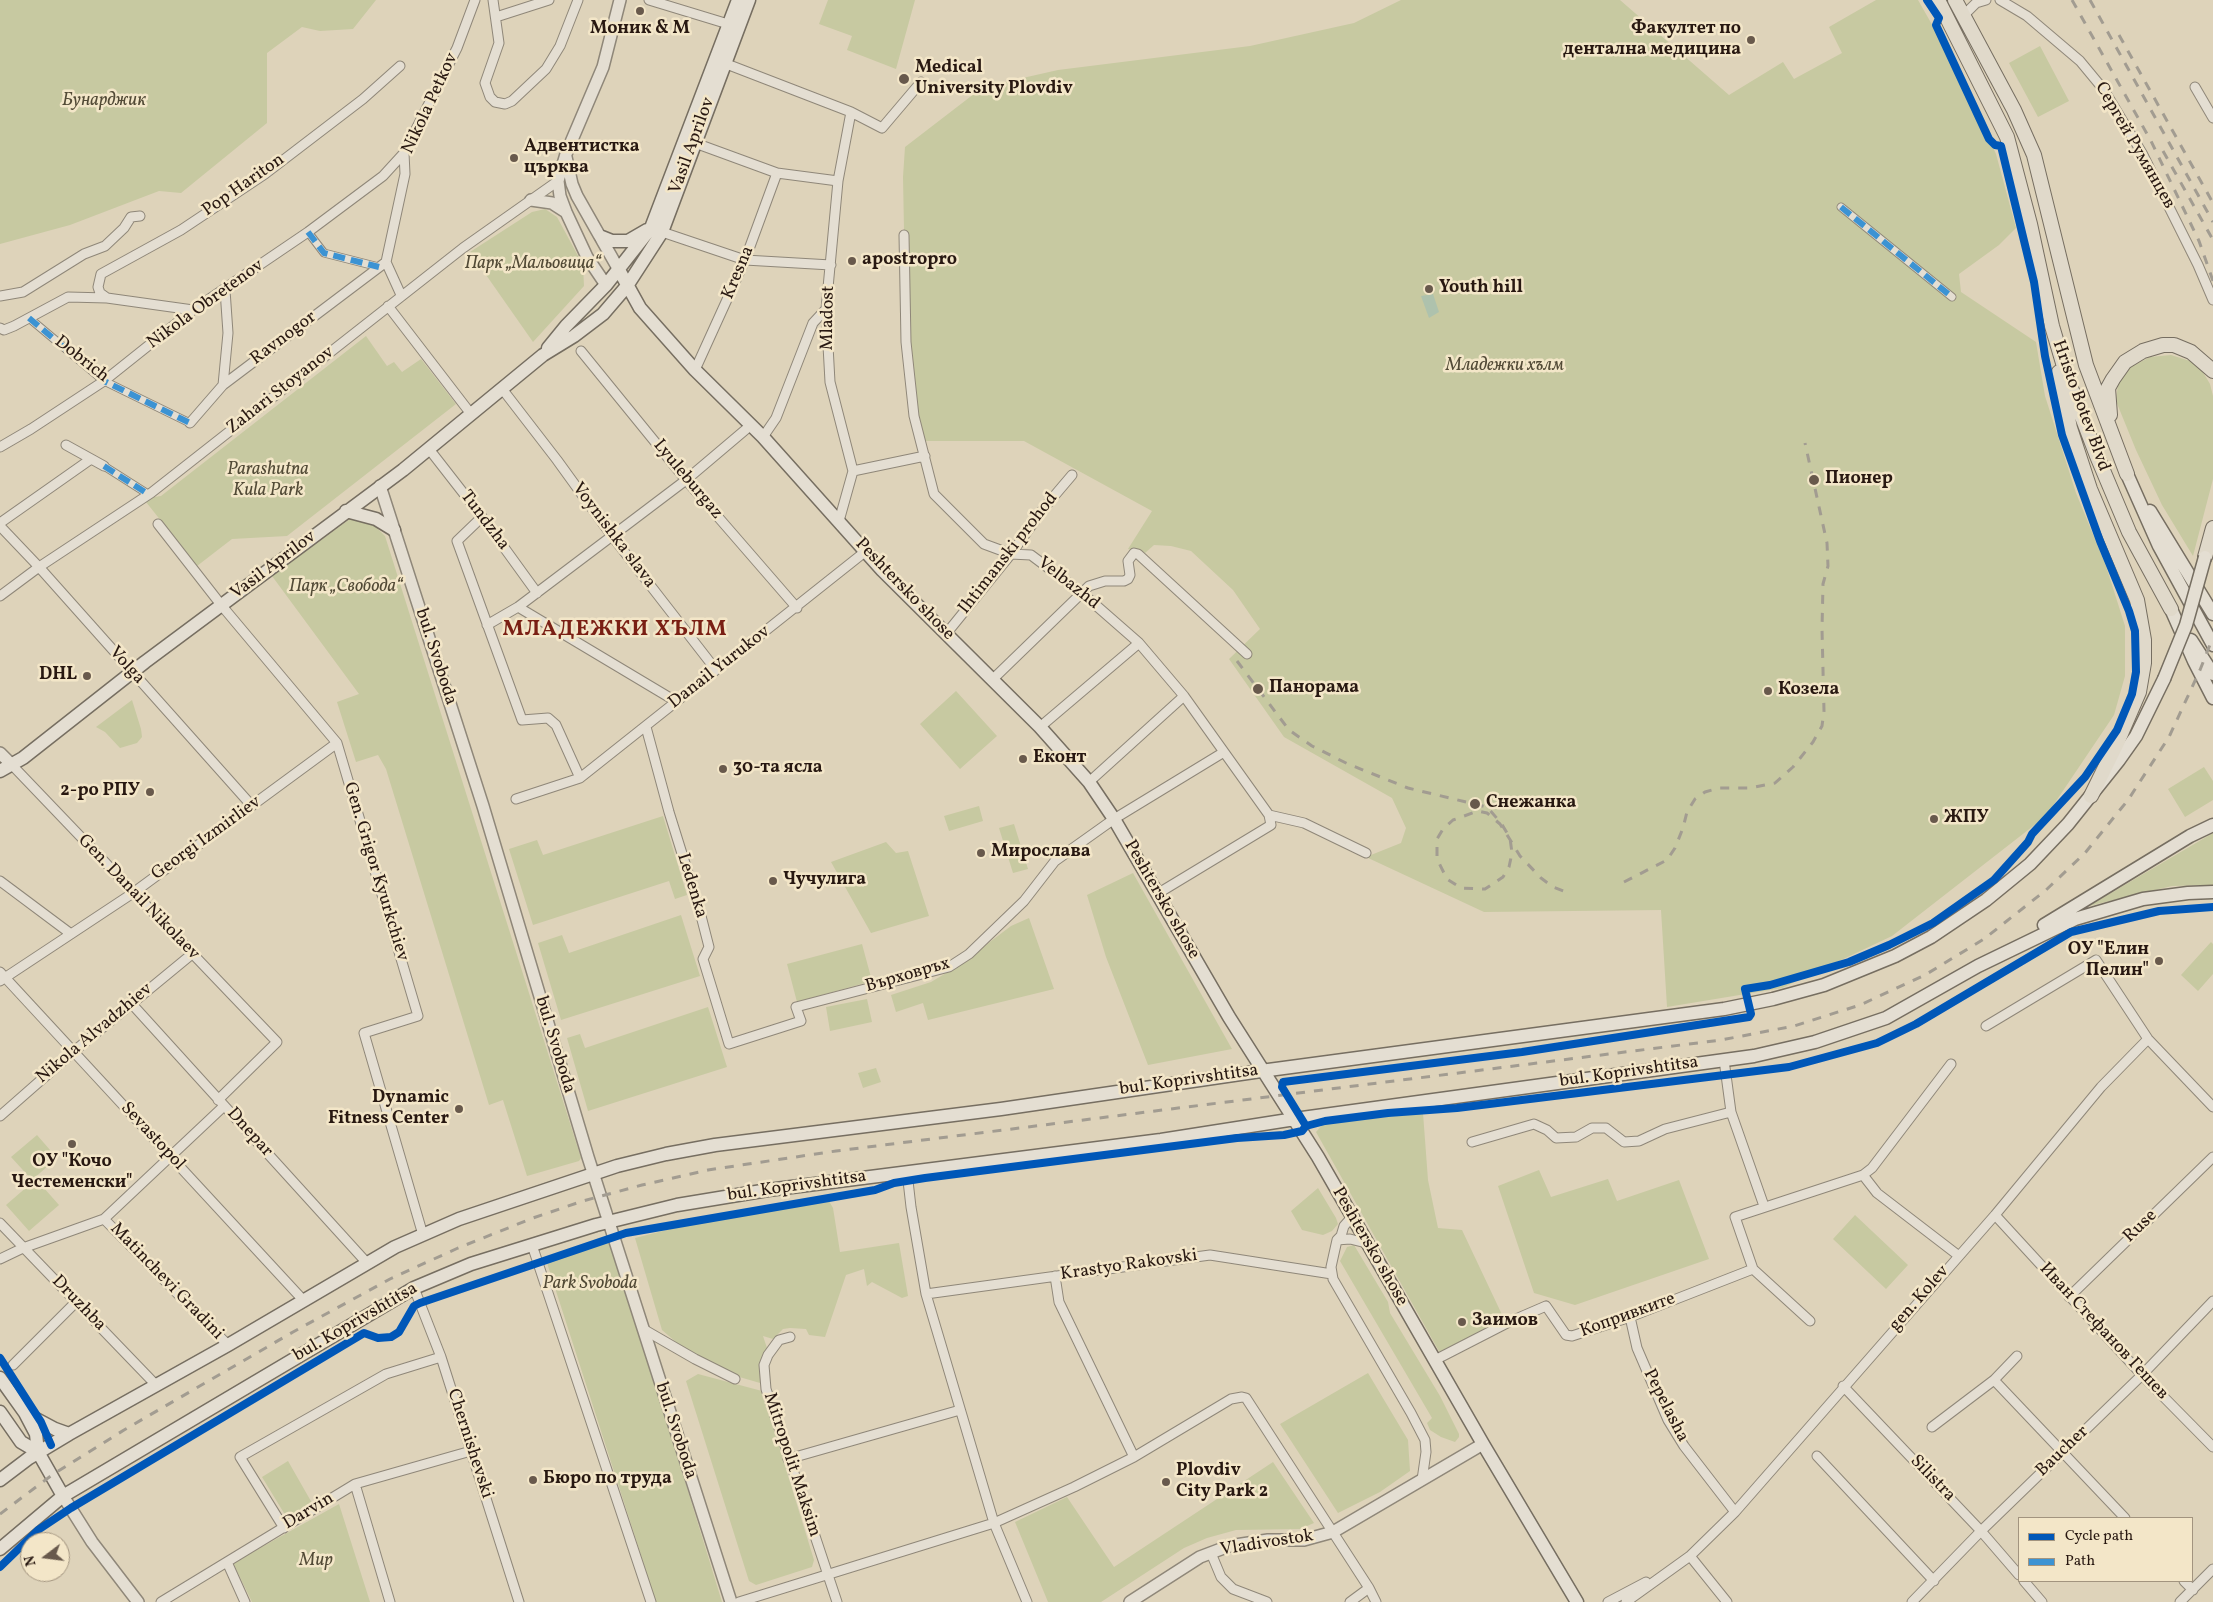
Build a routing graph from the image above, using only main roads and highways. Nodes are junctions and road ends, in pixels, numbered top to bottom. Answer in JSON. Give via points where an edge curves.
{"nodes":[{"id":1,"x":738,"y":0,"type":"edge"},
{"id":2,"x":749,"y":0,"type":"edge"},
{"id":3,"x":1938,"y":0,"type":"edge"},
{"id":4,"x":1955,"y":0,"type":"edge"},
{"id":5,"x":656,"y":230,"type":"junction"},
{"id":6,"x":602,"y":237,"type":"road end"},
{"id":7,"x":619,"y":270,"type":"junction"},
{"id":8,"x":606,"y":285,"type":"junction"},
{"id":9,"x":623,"y":290,"type":"junction"},
{"id":10,"x":2052,"y":326,"type":"junction"},
{"id":11,"x":543,"y":355,"type":"junction"},
{"id":12,"x":2213,"y":370,"type":"edge"},
{"id":13,"x":2114,"y":443,"type":"junction"},
{"id":14,"x":2127,"y":474,"type":"junction"},
{"id":15,"x":346,"y":511,"type":"junction"},
{"id":16,"x":2213,"y":528,"type":"edge"},
{"id":17,"x":394,"y":530,"type":"road end"},
{"id":18,"x":2205,"y":557,"type":"joint"},
{"id":19,"x":2171,"y":609,"type":"junction"},
{"id":20,"x":2213,"y":614,"type":"edge"},
{"id":21,"x":2213,"y":645,"type":"edge"},
{"id":22,"x":2213,"y":674,"type":"edge"},
{"id":23,"x":2213,"y":698,"type":"edge"},
{"id":24,"x":6,"y":768,"type":"edge"},
{"id":25,"x":2091,"y":796,"type":"junction"},
{"id":26,"x":2213,"y":825,"type":"edge"},
{"id":27,"x":2213,"y":892,"type":"edge"},
{"id":28,"x":1978,"y":966,"type":"junction"},
{"id":29,"x":1261,"y":1071,"type":"junction"},
{"id":30,"x":1295,"y":1120,"type":"junction"},
{"id":31,"x":0,"y":1378,"type":"edge"},
{"id":32,"x":0,"y":1412,"type":"edge"},
{"id":33,"x":25,"y":1413,"type":"junction"},
{"id":34,"x":69,"y":1434,"type":"junction"},
{"id":35,"x":38,"y":1452,"type":"junction"},
{"id":36,"x":0,"y":1480,"type":"edge"},
{"id":37,"x":63,"y":1496,"type":"junction"},
{"id":38,"x":0,"y":1549,"type":"edge"},
{"id":39,"x":1577,"y":1602,"type":"edge"}],
"edges":[{"from":1,"to":5,"type":"main road","name":"Vasil Aprilov"},
{"from":2,"to":5,"type":"main road","name":"Vasil Aprilov","via":[[695,143]]},
{"from":3,"to":10,"type":"main road","name":"Hristo Botev Blvd","via":[[2007,137]]},
{"from":4,"to":13,"type":"main road","name":"Hristo Botev Blvd","via":[[2014,110],[2034,155],[2086,365]]},
{"from":5,"to":6,"type":"main road","via":[[628,241]]},
{"from":5,"to":7,"type":"main road","name":"Vasil Aprilov"},
{"from":5,"to":9,"type":"main road","name":"Vasil Aprilov"},
{"from":7,"to":8,"type":"main road","name":"Vasil Aprilov"},
{"from":7,"to":9,"type":"main road","name":"Peshtersko shose"},
{"from":8,"to":9,"type":"main road"},
{"from":8,"to":11,"type":"main road","name":"Vasil Aprilov"},
{"from":9,"to":11,"type":"main road","name":"Vasil Aprilov","via":[[603,314]]},
{"from":9,"to":29,"type":"main road","name":"Peshtersko shose","via":[[866,551],[1090,782]]},
{"from":10,"to":19,"type":"main road","name":"Hristo Botev Blvd","via":[[2068,380],[2108,483],[2129,532]]},
{"from":10,"to":25,"type":"main road","via":[[2070,428],[2090,489],[2137,600],[2144,640],[2139,692]]},
{"from":11,"to":15,"type":"main road","name":"Vasil Aprilov","via":[[429,449]]},
{"from":12,"to":13,"type":"main road","via":[[2192,352],[2174,346],[2154,347],[2135,355],[2118,370],[2108,388]]},
{"from":13,"to":14,"type":"main road","name":"Hristo Botev Blvd"},
{"from":14,"to":20,"type":"main road"},
{"from":14,"to":21,"type":"main road","via":[[2158,546]]},
{"from":15,"to":17,"type":"main road","via":[[376,519]]},
{"from":15,"to":24,"type":"main road","name":"Vasil Aprilov"},
{"from":16,"to":18,"type":"main road"},
{"from":18,"to":25,"type":"main road","name":"bul. Koprivshtitsa","bridge":true,"via":[[2186,625],[2164,679],[2136,736]]},
{"from":19,"to":22,"type":"main road"},
{"from":19,"to":23,"type":"main road"},
{"from":25,"to":29,"type":"main road","name":"bul. Koprivshtitsa","via":[[2051,844],[1980,904],[1915,946],[1824,985],[1724,1009]]},
{"from":26,"to":28,"type":"main road"},
{"from":27,"to":28,"type":"main road","name":"bul. Koprivshtitsa","via":[[2163,896],[2096,911]]},
{"from":28,"to":30,"type":"main road","name":"bul. Koprivshtitsa","via":[[1894,1013],[1815,1042],[1724,1060]]},
{"from":29,"to":30,"type":"main road","name":"Peshtersko shose"},
{"from":29,"to":34,"type":"main road","name":"bul. Koprivshtitsa","via":[[1002,1109],[715,1145],[593,1173],[423,1235],[367,1263]]},
{"from":30,"to":37,"type":"main road","name":"bul. Koprivshtitsa","via":[[715,1198],[610,1221],[471,1264],[414,1288]]},
{"from":30,"to":39,"type":"main road","name":"Peshtersko shose"},
{"from":31,"to":33,"type":"main road"},
{"from":32,"to":35,"type":"main road","via":[[21,1442]]},
{"from":33,"to":34,"type":"main road"},
{"from":33,"to":35,"type":"main road","via":[[36,1434]]},
{"from":34,"to":35,"type":"main road","name":"bul. Koprivshtitsa"},
{"from":35,"to":36,"type":"main road","name":"bul. Koprivshtitsa"},
{"from":35,"to":37,"type":"main road"},
{"from":37,"to":38,"type":"main road","name":"bul. Koprivshtitsa"}]}
